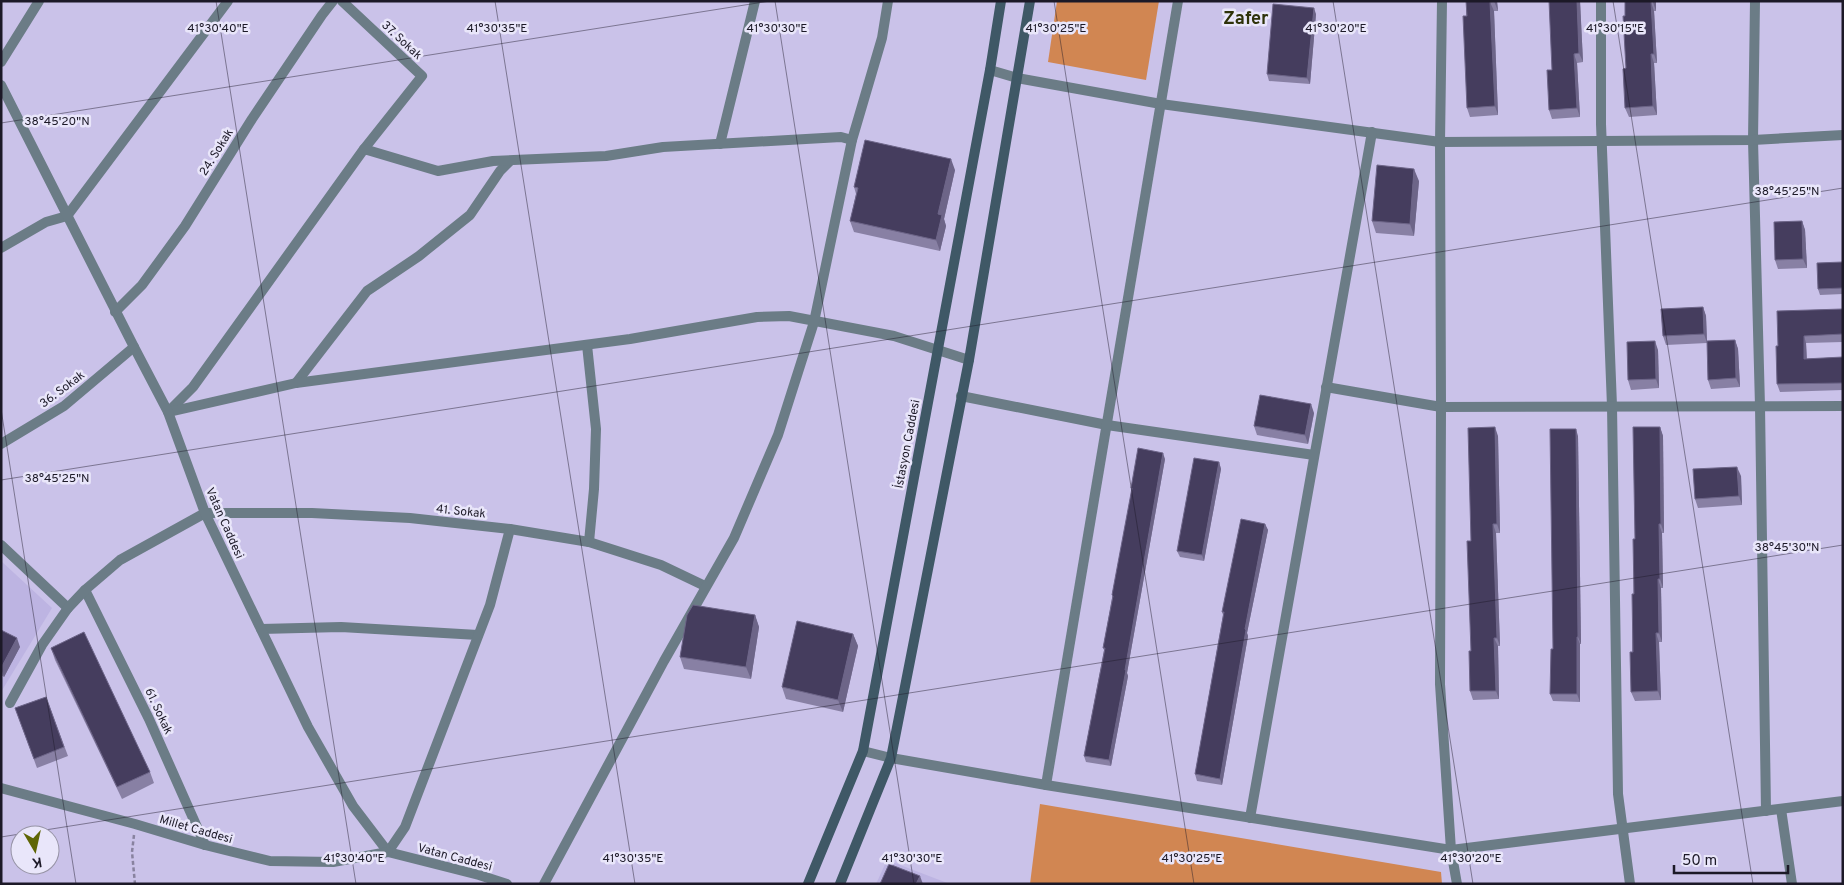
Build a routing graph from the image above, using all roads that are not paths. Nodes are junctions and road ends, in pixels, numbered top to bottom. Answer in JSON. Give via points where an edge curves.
{"nodes":[{"id":1,"x":39,"y":1,"type":"edge"},
{"id":2,"x":228,"y":1,"type":"edge"},
{"id":3,"x":333,"y":1,"type":"edge"},
{"id":4,"x":342,"y":1,"type":"edge"},
{"id":5,"x":754,"y":1,"type":"edge"},
{"id":6,"x":888,"y":1,"type":"edge"},
{"id":7,"x":1001,"y":1,"type":"edge"},
{"id":8,"x":1030,"y":1,"type":"edge"},
{"id":9,"x":1178,"y":1,"type":"edge"},
{"id":10,"x":1442,"y":1,"type":"edge"},
{"id":11,"x":1601,"y":1,"type":"edge"},
{"id":12,"x":1755,"y":1,"type":"edge"},
{"id":13,"x":1,"y":62,"type":"edge"},
{"id":14,"x":990,"y":70,"type":"junction"},
{"id":15,"x":1017,"y":78,"type":"junction"},
{"id":16,"x":1,"y":85,"type":"edge"},
{"id":17,"x":1161,"y":104,"type":"junction"},
{"id":18,"x":1372,"y":132,"type":"junction"},
{"id":19,"x":1843,"y":135,"type":"edge"},
{"id":20,"x":852,"y":140,"type":"junction"},
{"id":21,"x":1753,"y":140,"type":"junction"},
{"id":22,"x":1602,"y":141,"type":"junction"},
{"id":23,"x":1440,"y":142,"type":"junction"},
{"id":24,"x":720,"y":144,"type":"junction"},
{"id":25,"x":364,"y":149,"type":"junction"},
{"id":26,"x":510,"y":161,"type":"junction"},
{"id":27,"x":67,"y":216,"type":"junction"},
{"id":28,"x":1,"y":248,"type":"edge"},
{"id":29,"x":116,"y":312,"type":"junction"},
{"id":30,"x":814,"y":322,"type":"junction"},
{"id":31,"x":587,"y":345,"type":"junction"},
{"id":32,"x":134,"y":347,"type":"junction"},
{"id":33,"x":937,"y":350,"type":"junction"},
{"id":34,"x":969,"y":360,"type":"junction"},
{"id":35,"x":296,"y":383,"type":"junction"},
{"id":36,"x":1326,"y":387,"type":"junction"},
{"id":37,"x":961,"y":396,"type":"junction"},
{"id":38,"x":1612,"y":406,"type":"junction"},
{"id":39,"x":1760,"y":406,"type":"junction"},
{"id":40,"x":1843,"y":406,"type":"edge"},
{"id":41,"x":1441,"y":407,"type":"junction"},
{"id":42,"x":168,"y":412,"type":"junction"},
{"id":43,"x":1107,"y":425,"type":"junction"},
{"id":44,"x":3,"y":439,"type":"edge"},
{"id":45,"x":1314,"y":455,"type":"junction"},
{"id":46,"x":205,"y":513,"type":"junction"},
{"id":47,"x":510,"y":529,"type":"junction"},
{"id":48,"x":589,"y":542,"type":"junction"},
{"id":49,"x":1,"y":545,"type":"edge"},
{"id":50,"x":705,"y":586,"type":"junction"},
{"id":51,"x":85,"y":590,"type":"junction"},
{"id":52,"x":68,"y":608,"type":"junction"},
{"id":53,"x":261,"y":629,"type":"junction"},
{"id":54,"x":478,"y":635,"type":"junction"},
{"id":55,"x":10,"y":703,"type":"dead end"},
{"id":56,"x":863,"y":751,"type":"junction"},
{"id":57,"x":891,"y":758,"type":"junction"},
{"id":58,"x":1046,"y":785,"type":"junction"},
{"id":59,"x":1,"y":788,"type":"edge"},
{"id":60,"x":1843,"y":801,"type":"edge"},
{"id":61,"x":1781,"y":809,"type":"junction"},
{"id":62,"x":1766,"y":811,"type":"junction"},
{"id":63,"x":1250,"y":818,"type":"junction"},
{"id":64,"x":1623,"y":828,"type":"junction"},
{"id":65,"x":206,"y":845,"type":"junction"},
{"id":66,"x":1451,"y":850,"type":"junction"},
{"id":67,"x":388,"y":852,"type":"junction"},
{"id":68,"x":507,"y":884,"type":"edge"},
{"id":69,"x":544,"y":884,"type":"edge"},
{"id":70,"x":808,"y":884,"type":"edge"},
{"id":71,"x":840,"y":884,"type":"edge"},
{"id":72,"x":1457,"y":884,"type":"edge"},
{"id":73,"x":1630,"y":884,"type":"edge"},
{"id":74,"x":1792,"y":884,"type":"edge"}],
"edges":[{"from":1,"to":13,"type":"street"},
{"from":2,"to":27,"type":"street"},
{"from":3,"to":29,"type":"street","name":"24. Sokak","via":[[252,119],[185,226],[142,285]]},
{"from":4,"to":25,"type":"street","name":"37. Sokak","via":[[422,76]]},
{"from":5,"to":24,"type":"street"},
{"from":6,"to":20,"type":"street","via":[[882,38]]},
{"from":7,"to":14,"type":"main road","name":"İstasyon Caddesi"},
{"from":8,"to":15,"type":"main road"},
{"from":9,"to":17,"type":"street"},
{"from":10,"to":23,"type":"street"},
{"from":11,"to":22,"type":"street"},
{"from":12,"to":21,"type":"street"},
{"from":14,"to":15,"type":"street"},
{"from":14,"to":33,"type":"main road","name":"İstasyon Caddesi"},
{"from":15,"to":17,"type":"street"},
{"from":15,"to":34,"type":"main road"},
{"from":16,"to":27,"type":"street","name":"Vatan Caddesi"},
{"from":17,"to":18,"type":"street"},
{"from":17,"to":43,"type":"street"},
{"from":18,"to":23,"type":"street"},
{"from":18,"to":36,"type":"street"},
{"from":19,"to":21,"type":"street"},
{"from":20,"to":24,"type":"street","via":[[841,137]]},
{"from":20,"to":30,"type":"street"},
{"from":21,"to":22,"type":"street"},
{"from":21,"to":39,"type":"street"},
{"from":22,"to":23,"type":"street"},
{"from":22,"to":38,"type":"street"},
{"from":23,"to":41,"type":"street"},
{"from":24,"to":26,"type":"street","via":[[606,156]]},
{"from":25,"to":26,"type":"street","via":[[438,171]]},
{"from":25,"to":42,"type":"street","via":[[193,387]]},
{"from":26,"to":35,"type":"street","via":[[470,214],[420,256],[367,291]]},
{"from":27,"to":28,"type":"street","via":[[46,222]]},
{"from":27,"to":29,"type":"street","name":"Vatan Caddesi"},
{"from":29,"to":32,"type":"street","name":"Vatan Caddesi"},
{"from":30,"to":31,"type":"street","via":[[789,316],[757,316]]},
{"from":30,"to":33,"type":"street","via":[[894,336]]},
{"from":30,"to":50,"type":"street","via":[[778,435],[734,538]]},
{"from":31,"to":35,"type":"street"},
{"from":31,"to":48,"type":"street","via":[[596,429]]},
{"from":32,"to":42,"type":"street","name":"Vatan Caddesi"},
{"from":32,"to":44,"type":"street","name":"36. Sokak","via":[[64,406]]},
{"from":33,"to":34,"type":"street"},
{"from":33,"to":56,"type":"main road","name":"İstasyon Caddesi"},
{"from":34,"to":37,"type":"main road"},
{"from":35,"to":42,"type":"street"},
{"from":36,"to":41,"type":"street"},
{"from":36,"to":45,"type":"street"},
{"from":37,"to":43,"type":"street"},
{"from":37,"to":57,"type":"main road"},
{"from":38,"to":39,"type":"street"},
{"from":38,"to":41,"type":"street"},
{"from":38,"to":64,"type":"street","via":[[1618,794]]},
{"from":39,"to":40,"type":"street"},
{"from":39,"to":62,"type":"street"},
{"from":41,"to":66,"type":"street","via":[[1440,684]]},
{"from":42,"to":46,"type":"street","name":"Vatan Caddesi"},
{"from":43,"to":45,"type":"street"},
{"from":43,"to":58,"type":"street"},
{"from":45,"to":63,"type":"street"},
{"from":46,"to":47,"type":"street","name":"41. Sokak","via":[[312,513],[410,518]]},
{"from":46,"to":51,"type":"street","via":[[120,560]]},
{"from":46,"to":53,"type":"street","name":"Vatan Caddesi"},
{"from":47,"to":48,"type":"street","name":"41. Sokak"},
{"from":47,"to":54,"type":"street","via":[[490,605]]},
{"from":48,"to":50,"type":"street","name":"41. Sokak","via":[[661,565]]},
{"from":49,"to":52,"type":"street"},
{"from":50,"to":69,"type":"street"},
{"from":51,"to":52,"type":"street"},
{"from":51,"to":65,"type":"street","name":"61. Sokak","via":[[149,719]]},
{"from":52,"to":55,"type":"street","via":[[42,645]]},
{"from":53,"to":54,"type":"street","via":[[341,627]]},
{"from":53,"to":67,"type":"street","name":"Vatan Caddesi","via":[[308,728],[353,806]]},
{"from":54,"to":67,"type":"street","via":[[405,827]]},
{"from":56,"to":57,"type":"street"},
{"from":56,"to":70,"type":"main road","name":"İstasyon Caddesi"},
{"from":57,"to":58,"type":"street"},
{"from":57,"to":71,"type":"main road"},
{"from":58,"to":63,"type":"street"},
{"from":59,"to":65,"type":"street","name":"Millet Caddesi"},
{"from":60,"to":61,"type":"street"},
{"from":61,"to":62,"type":"street"},
{"from":61,"to":74,"type":"street"},
{"from":62,"to":64,"type":"street"},
{"from":63,"to":66,"type":"street"},
{"from":64,"to":66,"type":"street"},
{"from":64,"to":73,"type":"street"},
{"from":65,"to":67,"type":"street","name":"Millet Caddesi","via":[[270,862],[334,862]]},
{"from":66,"to":72,"type":"street"},
{"from":67,"to":68,"type":"street","name":"Vatan Caddesi"}]}
